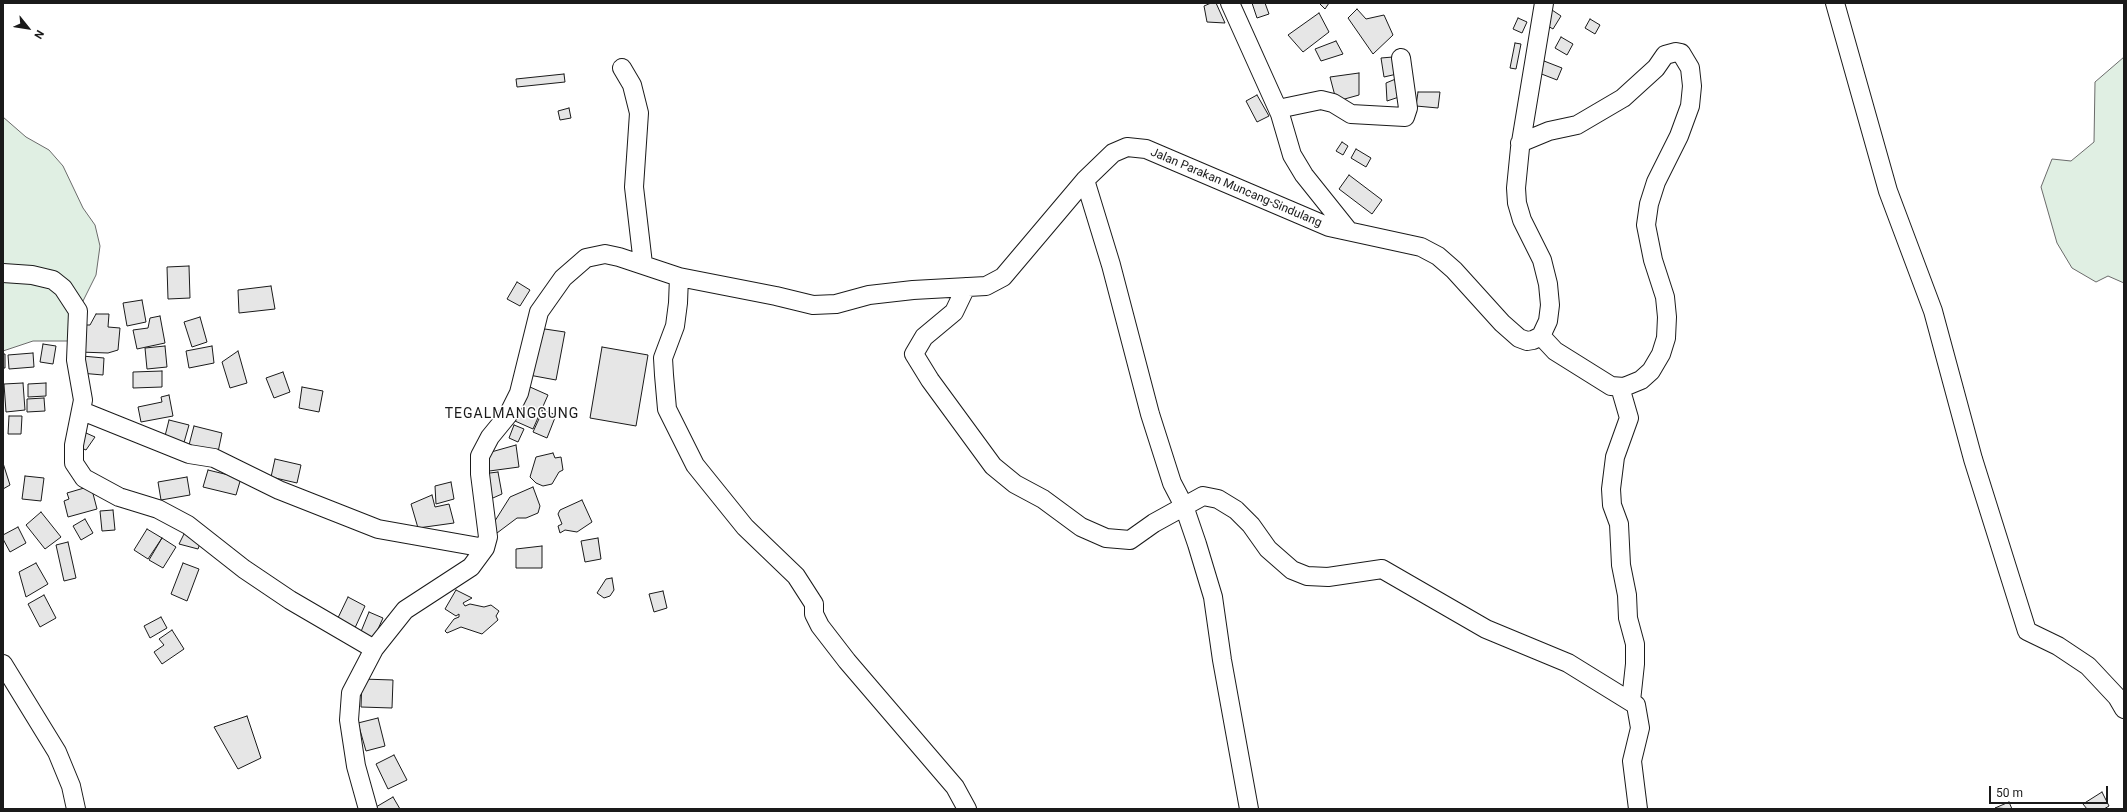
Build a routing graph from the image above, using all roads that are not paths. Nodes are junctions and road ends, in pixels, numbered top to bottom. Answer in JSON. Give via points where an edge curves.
{"nodes":[{"id":1,"x":1230,"y":3,"type":"edge"},
{"id":2,"x":1544,"y":3,"type":"edge"},
{"id":3,"x":1835,"y":3,"type":"edge"},
{"id":4,"x":1401,"y":58,"type":"dead end"},
{"id":5,"x":622,"y":68,"type":"dead end"},
{"id":6,"x":1278,"y":109,"type":"junction"},
{"id":7,"x":1520,"y":143,"type":"junction"},
{"id":8,"x":1085,"y":180,"type":"junction"},
{"id":9,"x":1348,"y":230,"type":"junction"},
{"id":10,"x":643,"y":264,"type":"junction"},
{"id":11,"x":3,"y":273,"type":"edge"},
{"id":12,"x":679,"y":277,"type":"junction"},
{"id":13,"x":966,"y":287,"type":"junction"},
{"id":14,"x":1541,"y":336,"type":"junction"},
{"id":15,"x":1620,"y":387,"type":"junction"},
{"id":16,"x":82,"y":411,"type":"junction"},
{"id":17,"x":1184,"y":506,"type":"junction"},
{"id":18,"x":485,"y":548,"type":"junction"},
{"id":19,"x":374,"y":649,"type":"junction"},
{"id":20,"x":3,"y":664,"type":"edge"},
{"id":21,"x":1630,"y":701,"type":"junction"},
{"id":22,"x":2124,"y":709,"type":"edge"},
{"id":23,"x":76,"y":809,"type":"edge"},
{"id":24,"x":368,"y":809,"type":"edge"},
{"id":25,"x":967,"y":809,"type":"edge"},
{"id":26,"x":1249,"y":809,"type":"edge"},
{"id":27,"x":1638,"y":809,"type":"edge"}],
"edges":[{"from":1,"to":6,"type":"street"},
{"from":2,"to":7,"type":"street"},
{"from":3,"to":22,"type":"street","via":[[1888,191],[1933,311],[1973,459],[2027,632],[2058,646],[2088,666],[2117,697]]},
{"from":4,"to":6,"type":"street","via":[[1408,108],[1405,117],[1351,114],[1333,103],[1322,100]]},
{"from":5,"to":10,"type":"street","via":[[632,85],[639,114],[634,187]]},
{"from":6,"to":9,"type":"street","via":[[1292,155],[1304,175]]},
{"from":7,"to":14,"type":"street","via":[[1517,203],[1522,220],[1542,260],[1548,284],[1548,321]]},
{"from":7,"to":15,"type":"street","via":[[1550,131],[1577,125],[1623,98],[1652,73],[1665,55],[1681,53],[1690,68],[1690,106],[1679,136],[1656,182],[1646,225],[1653,260],[1665,297],[1666,338],[1661,354],[1651,371],[1641,380]]},
{"from":8,"to":9,"type":"street","name":"Jalan Parakan Muncang-Sindulang","via":[[1113,153],[1127,147],[1146,149],[1329,227]]},
{"from":8,"to":13,"type":"street","name":"Jalan Parakan Muncang-Sindulang","via":[[1003,277],[986,286]]},
{"from":8,"to":17,"type":"street","via":[[1111,265],[1152,421],[1172,483]]},
{"from":9,"to":14,"type":"street","name":"Jalan Parakan Muncang-Sindulang","via":[[1421,246],[1454,270],[1519,338],[1527,341]]},
{"from":10,"to":12,"type":"street","name":"Jalan Parakan Muncang-Sindulang"},
{"from":10,"to":18,"type":"street","name":"Jalan Parakan Muncang-Sindulang","via":[[604,254],[586,258],[563,278],[539,312],[519,393],[508,415],[490,436],[480,456],[488,537]]},
{"from":11,"to":16,"type":"street","via":[[32,275],[53,280],[71,298],[78,311],[76,360],[83,400]]},
{"from":12,"to":13,"type":"street","name":"Jalan Parakan Muncang-Sindulang","via":[[813,305],[836,304],[869,295]]},
{"from":12,"to":25,"type":"street","via":[[675,326],[663,358],[664,375],[667,409],[695,464],[745,527],[796,576],[814,604],[814,614],[820,626],[872,692],[955,788]]},
{"from":13,"to":17,"type":"street","via":[[954,312],[924,337],[914,354],[993,466],[1015,484],[1043,499],[1081,527],[1106,538],[1130,540]]},
{"from":14,"to":15,"type":"street","via":[[1555,351],[1580,365],[1594,377],[1611,386]]},
{"from":15,"to":21,"type":"street","via":[[1629,418],[1615,457],[1612,505],[1619,524],[1621,565],[1634,644],[1635,664]]},
{"from":16,"to":18,"type":"street","via":[[189,454],[214,458],[279,490],[378,529]]},
{"from":16,"to":19,"type":"street","via":[[74,445],[74,463],[84,478],[119,497],[158,509],[188,525],[244,569],[290,600]]},
{"from":17,"to":21,"type":"street","via":[[1203,496],[1218,499],[1236,510],[1280,560],[1292,570],[1307,576],[1328,577],[1382,569],[1486,629],[1568,663]]},
{"from":17,"to":26,"type":"street","via":[[1213,597]]},
{"from":18,"to":19,"type":"street","via":[[470,567],[405,610]]},
{"from":19,"to":24,"type":"street","via":[[351,693],[349,717],[356,766]]},
{"from":20,"to":23,"type":"street","via":[[57,752],[71,786]]},
{"from":21,"to":27,"type":"street","via":[[1636,705],[1640,728],[1632,760]]}]}
